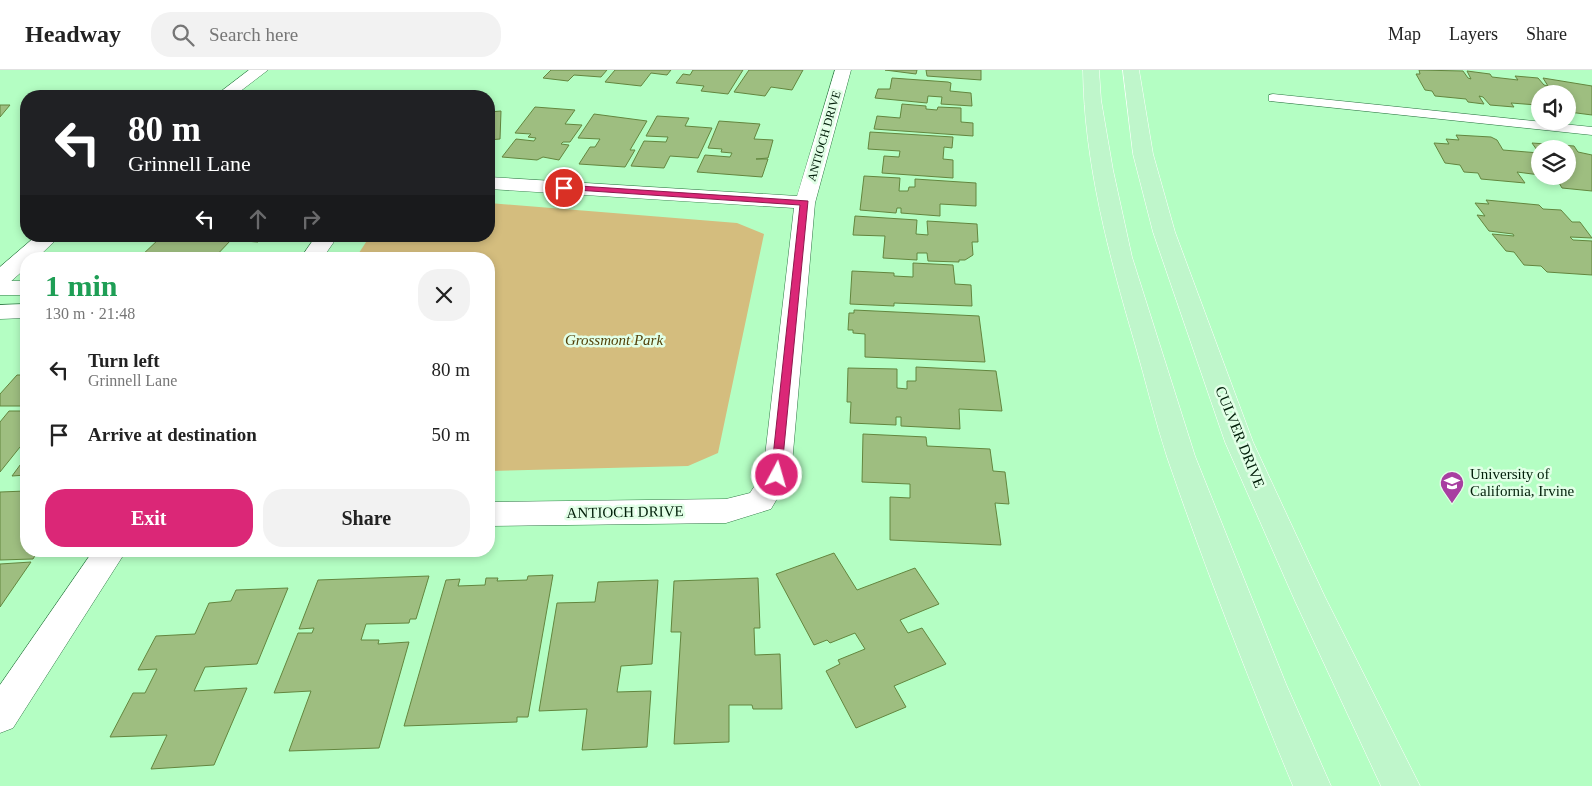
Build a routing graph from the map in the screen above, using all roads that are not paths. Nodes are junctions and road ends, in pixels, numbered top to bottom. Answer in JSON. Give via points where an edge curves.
{"nodes":[{"id":1,"x":260,"y":70,"type":"edge"},
{"id":2,"x":843,"y":70,"type":"edge"},
{"id":3,"x":1091,"y":70,"type":"edge"},
{"id":4,"x":1131,"y":70,"type":"edge"},
{"id":5,"x":232,"y":90,"type":"edge"},
{"id":6,"x":1273,"y":98,"type":"dead end"},
{"id":7,"x":1592,"y":131,"type":"edge"},
{"id":8,"x":495,"y":183,"type":"edge"},
{"id":9,"x":805,"y":203,"type":"junction"},
{"id":10,"x":43,"y":242,"type":"edge"},
{"id":11,"x":31,"y":252,"type":"edge"},
{"id":12,"x":20,"y":262,"type":"edge"},
{"id":13,"x":0,"y":279,"type":"edge"},
{"id":14,"x":0,"y":288,"type":"edge"},
{"id":15,"x":20,"y":288,"type":"edge"},
{"id":16,"x":0,"y":312,"type":"edge"},
{"id":17,"x":20,"y":312,"type":"edge"},
{"id":18,"x":495,"y":514,"type":"edge"},
{"id":19,"x":106,"y":557,"type":"edge"},
{"id":20,"x":0,"y":716,"type":"edge"},
{"id":21,"x":1312,"y":786,"type":"edge"},
{"id":22,"x":1401,"y":786,"type":"edge"}],
"edges":[{"from":1,"to":5,"type":"street"},
{"from":2,"to":9,"type":"street","name":"ANTIOCH DRIVE"},
{"from":3,"to":21,"type":"main road","via":[[1092,100],[1103,170],[1121,257],[1181,456],[1268,684]]},
{"from":4,"to":22,"type":"main road","name":"CULVER DRIVE","via":[[1143,154],[1164,232],[1238,442]]},
{"from":6,"to":7,"type":"lane"},
{"from":8,"to":9,"type":"street"},
{"from":9,"to":18,"type":"street","name":"ANTIOCH DRIVE","via":[[777,475],[760,501],[726,511]]},
{"from":10,"to":11,"type":"street"},
{"from":12,"to":13,"type":"street"},
{"from":14,"to":15,"type":"street"},
{"from":16,"to":17,"type":"street"},
{"from":19,"to":20,"type":"street"}]}
